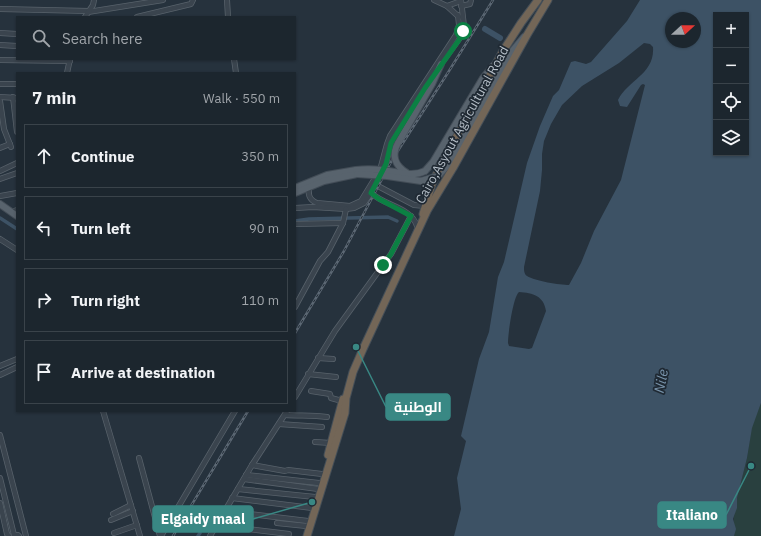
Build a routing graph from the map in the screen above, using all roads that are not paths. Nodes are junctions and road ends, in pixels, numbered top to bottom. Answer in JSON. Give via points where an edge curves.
{"nodes":[{"id":1,"x":94,"y":0,"type":"edge"},
{"id":2,"x":163,"y":0,"type":"edge"},
{"id":3,"x":193,"y":0,"type":"edge"},
{"id":4,"x":227,"y":0,"type":"edge"},
{"id":5,"x":434,"y":0,"type":"edge"},
{"id":6,"x":471,"y":0,"type":"edge"},
{"id":7,"x":538,"y":0,"type":"edge"},
{"id":8,"x":548,"y":0,"type":"edge"},
{"id":9,"x":461,"y":2,"type":"edge"},
{"id":10,"x":447,"y":6,"type":"junction"},
{"id":11,"x":0,"y":9,"type":"edge"},
{"id":12,"x":89,"y":12,"type":"junction"},
{"id":13,"x":458,"y":15,"type":"junction"},
{"id":14,"x":86,"y":16,"type":"edge"},
{"id":15,"x":141,"y":16,"type":"edge"},
{"id":16,"x":228,"y":16,"type":"edge"},
{"id":17,"x":463,"y":22,"type":"junction"},
{"id":18,"x":0,"y":33,"type":"edge"},
{"id":19,"x":16,"y":34,"type":"edge"},
{"id":20,"x":527,"y":35,"type":"junction"},
{"id":21,"x":0,"y":45,"type":"edge"},
{"id":22,"x":16,"y":46,"type":"edge"},
{"id":23,"x":0,"y":60,"type":"edge"},
{"id":24,"x":70,"y":60,"type":"edge"},
{"id":25,"x":234,"y":60,"type":"edge"},
{"id":26,"x":497,"y":62,"type":"junction"},
{"id":27,"x":441,"y":64,"type":"junction"},
{"id":28,"x":67,"y":72,"type":"edge"},
{"id":29,"x":236,"y":72,"type":"edge"},
{"id":30,"x":0,"y":84,"type":"edge"},
{"id":31,"x":16,"y":84,"type":"edge"},
{"id":32,"x":0,"y":97,"type":"edge"},
{"id":33,"x":15,"y":97,"type":"edge"},
{"id":34,"x":0,"y":101,"type":"edge"},
{"id":35,"x":0,"y":110,"type":"edge"},
{"id":36,"x":16,"y":114,"type":"edge"},
{"id":37,"x":2,"y":129,"type":"edge"},
{"id":38,"x":0,"y":148,"type":"edge"},
{"id":39,"x":16,"y":163,"type":"edge"},
{"id":40,"x":0,"y":171,"type":"edge"},
{"id":41,"x":356,"y":172,"type":"junction"},
{"id":42,"x":16,"y":173,"type":"edge"},
{"id":43,"x":408,"y":174,"type":"junction"},
{"id":44,"x":0,"y":179,"type":"edge"},
{"id":45,"x":376,"y":185,"type":"junction"},
{"id":46,"x":310,"y":186,"type":"junction"},
{"id":47,"x":296,"y":188,"type":"edge"},
{"id":48,"x":16,"y":193,"type":"edge"},
{"id":49,"x":296,"y":193,"type":"edge"},
{"id":50,"x":371,"y":193,"type":"junction"},
{"id":51,"x":0,"y":196,"type":"edge"},
{"id":52,"x":0,"y":204,"type":"edge"},
{"id":53,"x":425,"y":206,"type":"junction"},
{"id":54,"x":296,"y":208,"type":"edge"},
{"id":55,"x":14,"y":211,"type":"edge"},
{"id":56,"x":346,"y":211,"type":"junction"},
{"id":57,"x":411,"y":216,"type":"junction"},
{"id":58,"x":343,"y":221,"type":"junction"},
{"id":59,"x":296,"y":224,"type":"edge"},
{"id":60,"x":417,"y":226,"type":"junction"},
{"id":61,"x":0,"y":239,"type":"edge"},
{"id":62,"x":16,"y":249,"type":"edge"},
{"id":63,"x":296,"y":305,"type":"edge"},
{"id":64,"x":318,"y":358,"type":"junction"},
{"id":65,"x":16,"y":359,"type":"edge"},
{"id":66,"x":333,"y":359,"type":"dead end"},
{"id":67,"x":0,"y":366,"type":"edge"},
{"id":68,"x":16,"y":367,"type":"edge"},
{"id":69,"x":0,"y":374,"type":"edge"},
{"id":70,"x":308,"y":374,"type":"junction"},
{"id":71,"x":336,"y":377,"type":"dead end"},
{"id":72,"x":311,"y":391,"type":"dead end"},
{"id":73,"x":296,"y":395,"type":"edge"},
{"id":74,"x":342,"y":401,"type":"junction"},
{"id":75,"x":103,"y":412,"type":"edge"},
{"id":76,"x":235,"y":412,"type":"edge"},
{"id":77,"x":286,"y":413,"type":"edge"},
{"id":78,"x":328,"y":417,"type":"dead end"},
{"id":79,"x":278,"y":424,"type":"junction"},
{"id":80,"x":322,"y":426,"type":"dead end"},
{"id":81,"x":0,"y":435,"type":"edge"},
{"id":82,"x":315,"y":442,"type":"dead end"},
{"id":83,"x":331,"y":443,"type":"junction"},
{"id":84,"x":139,"y":458,"type":"dead end"},
{"id":85,"x":252,"y":465,"type":"junction"},
{"id":86,"x":322,"y":474,"type":"junction"},
{"id":87,"x":245,"y":477,"type":"junction"},
{"id":88,"x":0,"y":478,"type":"edge"},
{"id":89,"x":318,"y":486,"type":"junction"},
{"id":90,"x":238,"y":489,"type":"junction"},
{"id":91,"x":315,"y":497,"type":"junction"},
{"id":92,"x":232,"y":498,"type":"junction"},
{"id":93,"x":0,"y":503,"type":"edge"},
{"id":94,"x":131,"y":505,"type":"junction"},
{"id":95,"x":312,"y":508,"type":"junction"},
{"id":96,"x":133,"y":511,"type":"junction"},
{"id":97,"x":224,"y":511,"type":"junction"},
{"id":98,"x":114,"y":514,"type":"dead end"},
{"id":99,"x":111,"y":520,"type":"dead end"},
{"id":100,"x":276,"y":523,"type":"dead end"},
{"id":101,"x":307,"y":523,"type":"junction"},
{"id":102,"x":137,"y":525,"type":"junction"},
{"id":103,"x":216,"y":525,"type":"junction"},
{"id":104,"x":114,"y":534,"type":"dead end"},
{"id":105,"x":289,"y":534,"type":"dead end"},
{"id":106,"x":212,"y":535,"type":"edge"},
{"id":107,"x":9,"y":536,"type":"edge"},
{"id":108,"x":19,"y":536,"type":"edge"},
{"id":109,"x":26,"y":536,"type":"edge"},
{"id":110,"x":140,"y":536,"type":"edge"},
{"id":111,"x":161,"y":536,"type":"edge"},
{"id":112,"x":303,"y":536,"type":"edge"},
{"id":113,"x":307,"y":536,"type":"edge"}],
"edges":[{"from":1,"to":12,"type":"street"},
{"from":2,"to":12,"type":"street"},
{"from":3,"to":15,"type":"street","via":[[191,4]]},
{"from":4,"to":16,"type":"street"},
{"from":5,"to":10,"type":"street"},
{"from":6,"to":9,"type":"street","via":[[470,4]]},
{"from":7,"to":26,"type":"highway","name":"Cairo,Asyout Agricultural Road"},
{"from":8,"to":20,"type":"highway","name":"Cairo,Asyout Agricultural Road"},
{"from":9,"to":10,"type":"street"},
{"from":9,"to":17,"type":"street"},
{"from":10,"to":13,"type":"street"},
{"from":11,"to":12,"type":"street"},
{"from":12,"to":14,"type":"street"},
{"from":13,"to":17,"type":"street"},
{"from":13,"to":46,"type":"street","via":[[456,35],[390,136],[380,170],[362,199],[350,206],[317,203],[309,197]]},
{"from":17,"to":27,"type":"street","via":[[462,35]]},
{"from":18,"to":19,"type":"street"},
{"from":20,"to":41,"type":"main road","bridge":true,"via":[[509,55],[450,163],[438,176],[421,181]]},
{"from":20,"to":113,"type":"highway","name":"Cairo,Asyout Agricultural Road","via":[[428,210],[367,338],[350,384],[345,413]]},
{"from":21,"to":22,"type":"street"},
{"from":23,"to":24,"type":"street"},
{"from":24,"to":28,"type":"street"},
{"from":25,"to":29,"type":"street"},
{"from":26,"to":43,"type":"main road","bridge":true,"via":[[483,78],[433,162],[425,171]]},
{"from":26,"to":53,"type":"highway","name":"Cairo,Asyout Agricultural Road","via":[[440,167]]},
{"from":27,"to":43,"type":"main road","bridge":true,"via":[[394,152],[399,168]]},
{"from":27,"to":45,"type":"street","via":[[391,143],[386,164]]},
{"from":30,"to":31,"type":"street"},
{"from":32,"to":33,"type":"street"},
{"from":33,"to":36,"type":"street"},
{"from":34,"to":35,"type":"street"},
{"from":35,"to":37,"type":"street"},
{"from":37,"to":38,"type":"street","via":[[10,145]]},
{"from":39,"to":40,"type":"street"},
{"from":41,"to":43,"type":"main road","bridge":true,"via":[[376,169]]},
{"from":41,"to":46,"type":"main road"},
{"from":41,"to":47,"type":"main road","via":[[327,175]]},
{"from":42,"to":44,"type":"street"},
{"from":45,"to":50,"type":"street"},
{"from":45,"to":53,"type":"street","via":[[417,206]]},
{"from":46,"to":49,"type":"main road"},
{"from":48,"to":51,"type":"street"},
{"from":50,"to":56,"type":"street","via":[[362,205]]},
{"from":50,"to":57,"type":"street"},
{"from":52,"to":55,"type":"main road"},
{"from":53,"to":60,"type":"highway","name":"Cairo,Asyout Agricultural Road"},
{"from":54,"to":56,"type":"street"},
{"from":56,"to":58,"type":"street"},
{"from":57,"to":60,"type":"street"},
{"from":57,"to":64,"type":"street","via":[[391,254]]},
{"from":58,"to":59,"type":"street"},
{"from":58,"to":63,"type":"street","via":[[328,252]]},
{"from":60,"to":74,"type":"highway","name":"Cairo,Asyout Agricultural Road","via":[[362,343]]},
{"from":61,"to":62,"type":"street"},
{"from":64,"to":66,"type":"street"},
{"from":64,"to":70,"type":"street"},
{"from":65,"to":67,"type":"street"},
{"from":68,"to":69,"type":"street"},
{"from":70,"to":71,"type":"street"},
{"from":70,"to":73,"type":"street"},
{"from":72,"to":74,"type":"street","via":[[330,394],[331,398]]},
{"from":74,"to":83,"type":"highway","name":"Cairo,Asyout Agricultural Road"},
{"from":75,"to":94,"type":"street"},
{"from":76,"to":111,"type":"street"},
{"from":77,"to":78,"type":"street","via":[[304,417]]},
{"from":77,"to":79,"type":"street"},
{"from":79,"to":80,"type":"street"},
{"from":79,"to":85,"type":"street"},
{"from":81,"to":109,"type":"street"},
{"from":82,"to":83,"type":"street"},
{"from":83,"to":86,"type":"highway","name":"Cairo,Asyout Agricultural Road"},
{"from":84,"to":111,"type":"street"},
{"from":85,"to":86,"type":"street"},
{"from":85,"to":87,"type":"street"},
{"from":86,"to":89,"type":"highway","name":"Cairo,Asyout Agricultural Road"},
{"from":87,"to":89,"type":"street"},
{"from":87,"to":90,"type":"street"},
{"from":88,"to":108,"type":"street","via":[[14,535]]},
{"from":89,"to":91,"type":"highway","name":"Cairo,Asyout Agricultural Road"},
{"from":90,"to":91,"type":"street"},
{"from":90,"to":92,"type":"street"},
{"from":91,"to":95,"type":"highway","name":"Cairo,Asyout Agricultural Road"},
{"from":92,"to":95,"type":"street"},
{"from":92,"to":97,"type":"street"},
{"from":93,"to":107,"type":"street"},
{"from":94,"to":96,"type":"street"},
{"from":94,"to":98,"type":"street"},
{"from":95,"to":101,"type":"highway","name":"Cairo,Asyout Agricultural Road"},
{"from":96,"to":99,"type":"street"},
{"from":96,"to":102,"type":"street"},
{"from":97,"to":101,"type":"street"},
{"from":97,"to":103,"type":"street"},
{"from":100,"to":101,"type":"street"},
{"from":101,"to":112,"type":"highway","name":"Cairo,Asyout Agricultural Road"},
{"from":102,"to":104,"type":"street"},
{"from":102,"to":110,"type":"street"},
{"from":103,"to":105,"type":"street"},
{"from":103,"to":106,"type":"street"}]}
